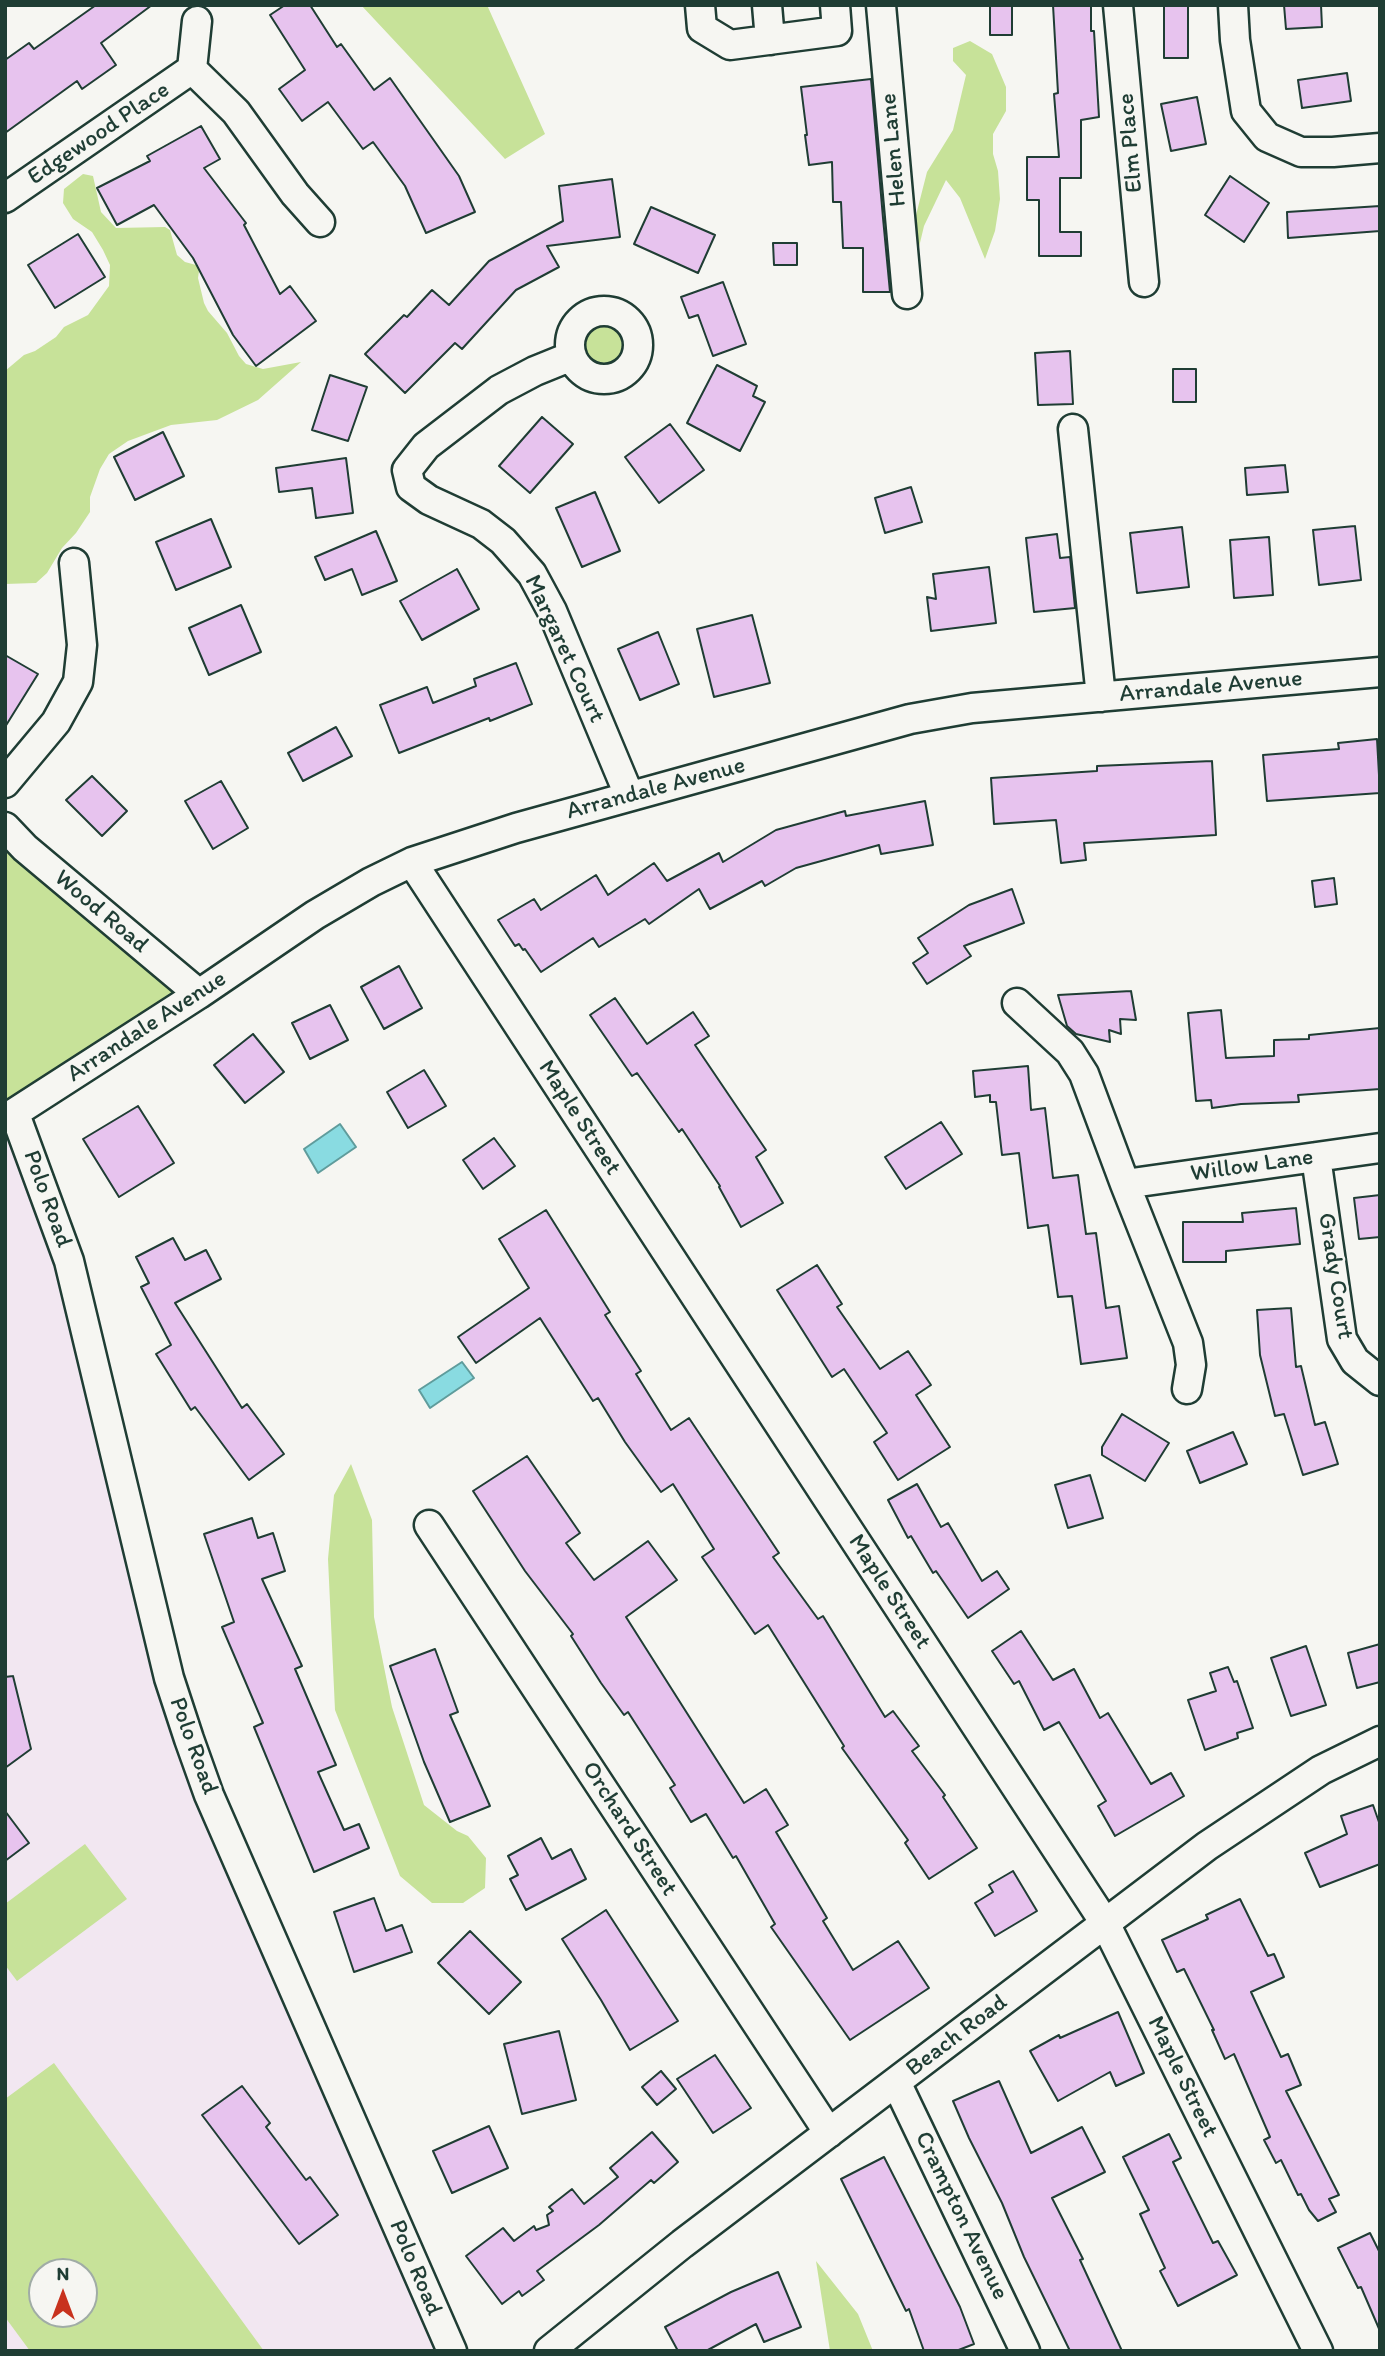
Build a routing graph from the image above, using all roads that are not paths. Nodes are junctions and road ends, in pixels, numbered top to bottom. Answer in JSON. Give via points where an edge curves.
{"nodes":[{"id":1,"x":700,"y":5,"type":"edge"},
{"id":2,"x":767,"y":5,"type":"edge"},
{"id":3,"x":835,"y":5,"type":"edge"},
{"id":4,"x":881,"y":5,"type":"edge"},
{"id":5,"x":1118,"y":5,"type":"edge"},
{"id":6,"x":1233,"y":5,"type":"edge"},
{"id":7,"x":198,"y":21,"type":"dead end"},
{"id":8,"x":770,"y":40,"type":"junction"},
{"id":9,"x":192,"y":69,"type":"junction"},
{"id":10,"x":1380,"y":148,"type":"edge"},
{"id":11,"x":5,"y":198,"type":"edge"},
{"id":12,"x":320,"y":222,"type":"dead end"},
{"id":13,"x":1144,"y":282,"type":"dead end"},
{"id":14,"x":907,"y":294,"type":"dead end"},
{"id":15,"x":572,"y":356,"type":"dead end"},
{"id":16,"x":1073,"y":429,"type":"dead end"},
{"id":17,"x":74,"y":563,"type":"dead end"},
{"id":18,"x":1380,"y":672,"type":"edge"},
{"id":19,"x":1101,"y":696,"type":"junction"},
{"id":20,"x":5,"y":783,"type":"edge"},
{"id":21,"x":629,"y":795,"type":"junction"},
{"id":22,"x":5,"y":827,"type":"edge"},
{"id":23,"x":412,"y":862,"type":"junction"},
{"id":24,"x":200,"y":994,"type":"junction"},
{"id":25,"x":1017,"y":1003,"type":"dead end"},
{"id":26,"x":10,"y":1117,"type":"edge"},
{"id":27,"x":1380,"y":1148,"type":"edge"},
{"id":28,"x":1316,"y":1157,"type":"junction"},
{"id":29,"x":1125,"y":1184,"type":"junction"},
{"id":30,"x":1380,"y":1381,"type":"edge"},
{"id":31,"x":1187,"y":1388,"type":"dead end"},
{"id":32,"x":429,"y":1525,"type":"dead end"},
{"id":33,"x":1380,"y":1741,"type":"edge"},
{"id":34,"x":1105,"y":1923,"type":"junction"},
{"id":35,"x":896,"y":2082,"type":"junction"},
{"id":36,"x":829,"y":2133,"type":"junction"},
{"id":37,"x":452,"y":2351,"type":"edge"},
{"id":38,"x":549,"y":2351,"type":"edge"},
{"id":39,"x":1025,"y":2351,"type":"edge"},
{"id":40,"x":1318,"y":2351,"type":"edge"}],
"edges":[{"from":1,"to":8,"type":"street","via":[[702,28],[730,45]]},
{"from":2,"to":8,"type":"street"},
{"from":3,"to":8,"type":"street","via":[[837,31]]},
{"from":4,"to":14,"type":"street","name":"Helen Lane"},
{"from":5,"to":13,"type":"street","name":"Elm Place"},
{"from":6,"to":10,"type":"street","via":[[1246,111],[1267,137],[1301,152]]},
{"from":7,"to":9,"type":"street","name":"Edgewood Place"},
{"from":9,"to":11,"type":"street","name":"Edgewood Place"},
{"from":9,"to":12,"type":"street","name":"Edgewood Place","via":[[236,112]]},
{"from":15,"to":21,"type":"street","name":"Margaret Court","via":[[499,390],[426,446],[407,470],[411,487],[481,524],[532,574]]},
{"from":16,"to":19,"type":"street"},
{"from":17,"to":20,"type":"street","via":[[82,645],[78,682],[56,722]]},
{"from":18,"to":19,"type":"street","name":"Arrandale Avenue"},
{"from":19,"to":21,"type":"street","name":"Arrandale Avenue","via":[[972,708],[911,719]]},
{"from":21,"to":23,"type":"street","name":"Arrandale Avenue"},
{"from":22,"to":24,"type":"street","name":"Wood Road"},
{"from":23,"to":24,"type":"street","name":"Arrandale Avenue","via":[[315,915]]},
{"from":23,"to":34,"type":"street","name":"Maple Street"},
{"from":24,"to":26,"type":"street","name":"Arrandale Avenue"},
{"from":25,"to":29,"type":"street","via":[[1070,1052],[1084,1074]]},
{"from":26,"to":37,"type":"street","name":"Polo Road","via":[[69,1261],[169,1678],[188,1739]]},
{"from":27,"to":28,"type":"street","name":"Willow Lane"},
{"from":28,"to":29,"type":"street","name":"Willow Lane"},
{"from":28,"to":30,"type":"street","name":"Grady Court","via":[[1342,1339],[1355,1361]]},
{"from":29,"to":31,"type":"street","via":[[1188,1343]]},
{"from":32,"to":36,"type":"street","name":"Orchard Street"},
{"from":33,"to":34,"type":"street","name":"Beach Road","via":[[1288,1791]]},
{"from":34,"to":35,"type":"street","name":"Beach Road"},
{"from":34,"to":40,"type":"street","name":"Maple Street"},
{"from":35,"to":36,"type":"street","name":"Beach Road"},
{"from":35,"to":39,"type":"street","name":"Crampton Avenue"},
{"from":36,"to":38,"type":"street","name":"Beach Road"}]}
